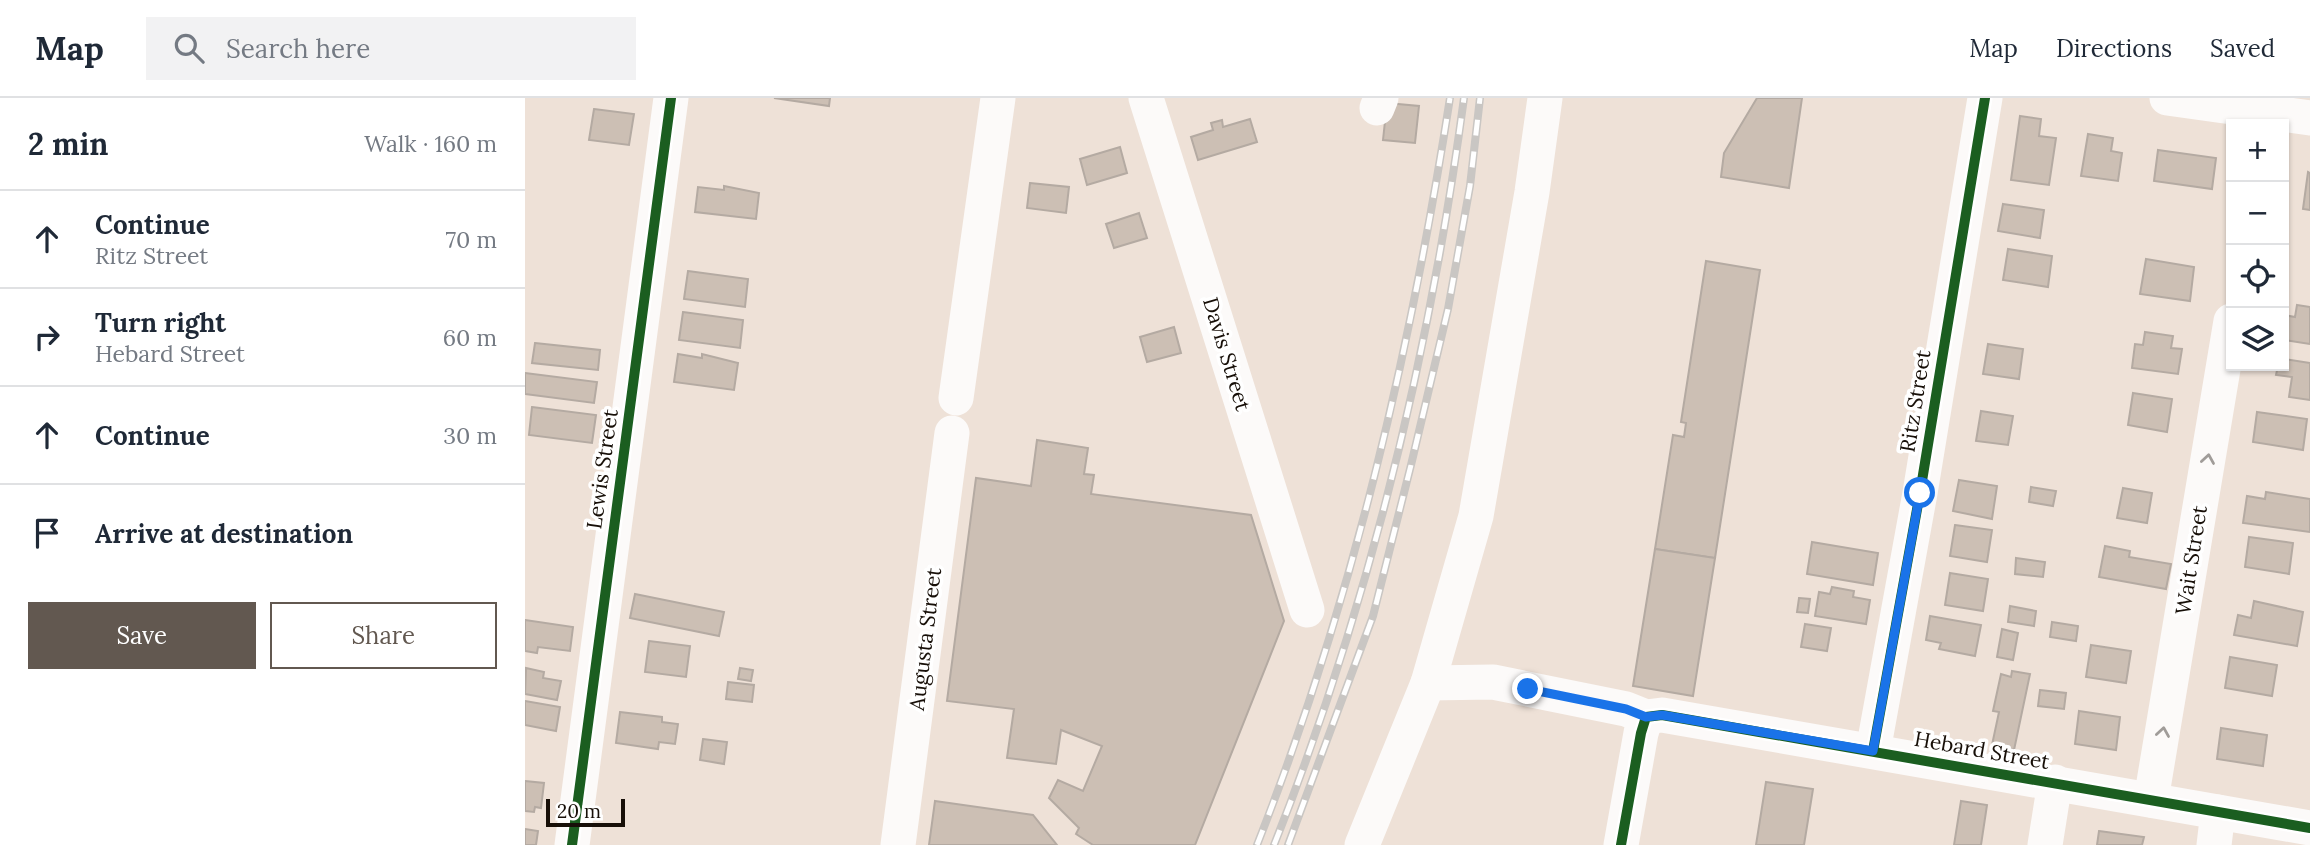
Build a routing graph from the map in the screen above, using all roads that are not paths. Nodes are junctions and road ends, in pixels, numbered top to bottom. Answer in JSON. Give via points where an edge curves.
{"nodes":[{"id":1,"x":671,"y":98,"type":"edge"},
{"id":2,"x":998,"y":98,"type":"edge"},
{"id":3,"x":1146,"y":98,"type":"edge"},
{"id":4,"x":1545,"y":98,"type":"edge"},
{"id":5,"x":1985,"y":98,"type":"edge"},
{"id":6,"x":2167,"y":98,"type":"edge"},
{"id":7,"x":2265,"y":118,"type":"edge"},
{"id":8,"x":2310,"y":118,"type":"edge"},
{"id":9,"x":2226,"y":351,"type":"edge"},
{"id":10,"x":956,"y":398,"type":"dead end"},
{"id":11,"x":952,"y":433,"type":"dead end"},
{"id":12,"x":1307,"y":610,"type":"dead end"},
{"id":13,"x":1428,"y":682,"type":"junction"},
{"id":14,"x":1646,"y":717,"type":"junction"},
{"id":15,"x":1873,"y":751,"type":"junction"},
{"id":16,"x":2055,"y":782,"type":"junction"},
{"id":17,"x":2151,"y":800,"type":"junction"},
{"id":18,"x":2310,"y":828,"type":"edge"},
{"id":19,"x":2216,"y":829,"type":"edge"},
{"id":20,"x":572,"y":845,"type":"edge"},
{"id":21,"x":898,"y":845,"type":"edge"},
{"id":22,"x":1362,"y":845,"type":"edge"},
{"id":23,"x":1621,"y":845,"type":"edge"},
{"id":24,"x":2045,"y":845,"type":"edge"}],
"edges":[{"from":1,"to":20,"type":"street","name":"Lewis Street"},
{"from":2,"to":10,"type":"street"},
{"from":3,"to":12,"type":"street","name":"Davis Street"},
{"from":4,"to":13,"type":"street","via":[[1476,516]]},
{"from":5,"to":15,"type":"street","name":"Ritz Street"},
{"from":6,"to":7,"type":"street"},
{"from":7,"to":8,"type":"street"},
{"from":17,"to":9,"type":"street","name":"Wait Street","one_way":true},
{"from":11,"to":21,"type":"street","name":"Augusta Street"},
{"from":13,"to":14,"type":"street","name":"Hebard Street","via":[[1493,682],[1614,706]]},
{"from":13,"to":22,"type":"street"},
{"from":14,"to":15,"type":"street","name":"Hebard Street","via":[[1662,715]]},
{"from":14,"to":23,"type":"street"},
{"from":15,"to":16,"type":"street","name":"Hebard Street"},
{"from":16,"to":17,"type":"street","name":"Hebard Street"},
{"from":16,"to":24,"type":"street"},
{"from":17,"to":19,"type":"street","name":"Hebard Street"},
{"from":18,"to":19,"type":"street","name":"Hebard Street"}]}
